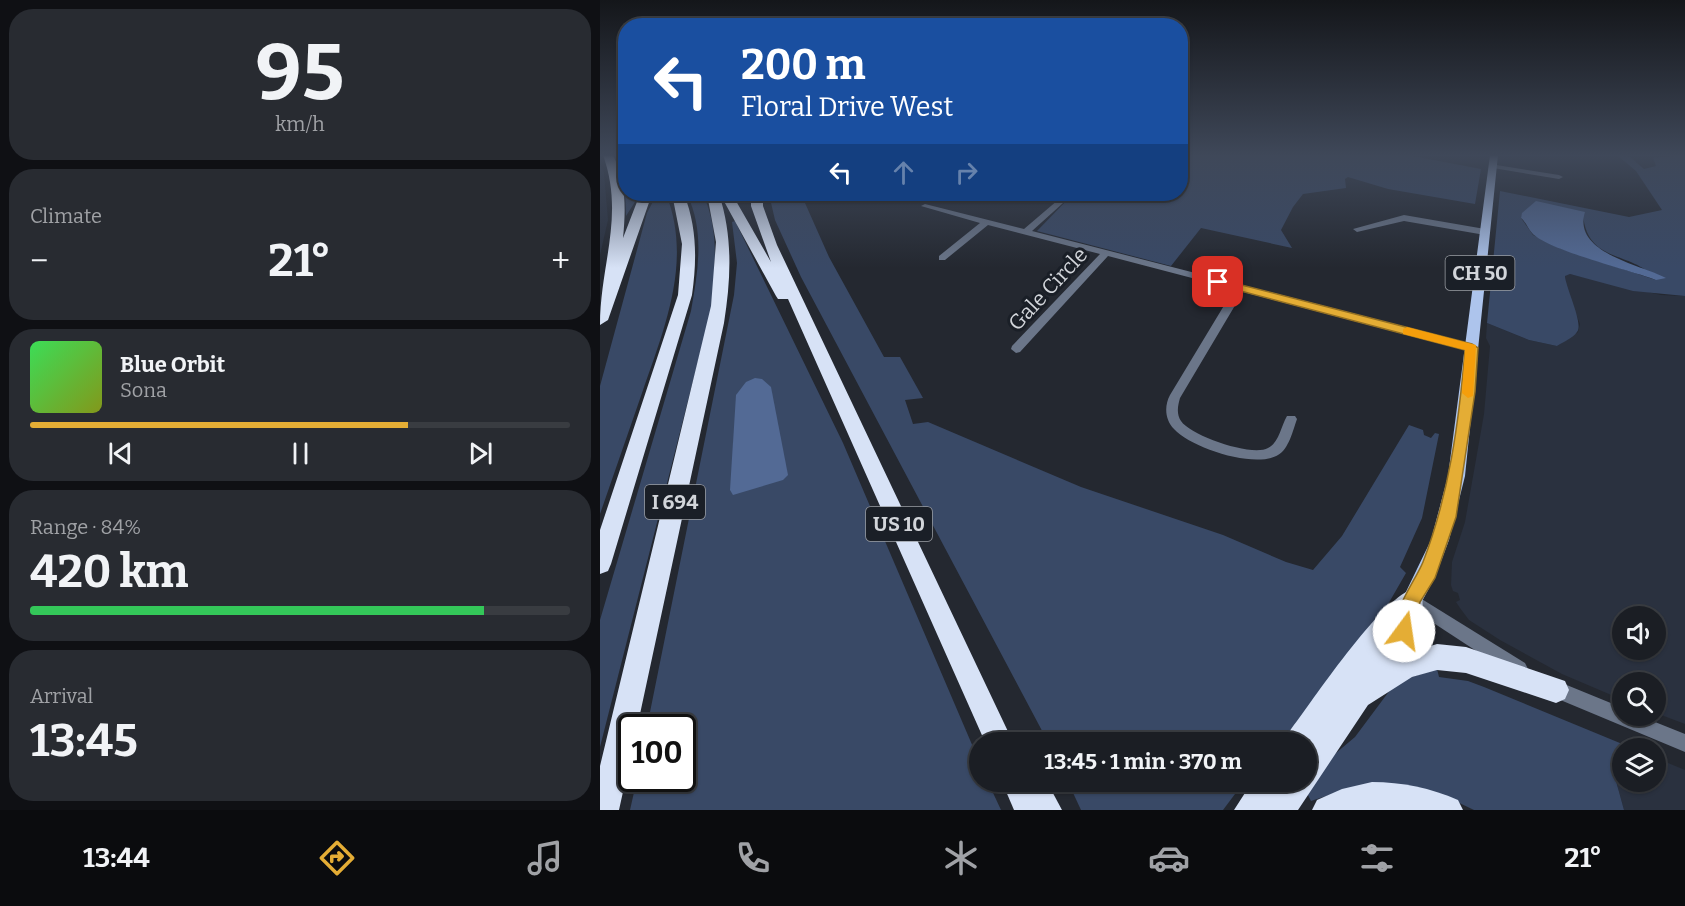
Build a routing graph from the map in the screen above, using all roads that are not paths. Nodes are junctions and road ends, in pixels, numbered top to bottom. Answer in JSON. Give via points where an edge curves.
{"nodes":[{"id":1,"x":1490,"y":193,"type":"edge"},
{"id":2,"x":619,"y":201,"type":"edge"},
{"id":3,"x":643,"y":201,"type":"edge"},
{"id":4,"x":680,"y":201,"type":"edge"},
{"id":5,"x":716,"y":201,"type":"edge"},
{"id":6,"x":730,"y":201,"type":"edge"},
{"id":7,"x":757,"y":201,"type":"edge"},
{"id":8,"x":1061,"y":201,"type":"edge"},
{"id":9,"x":925,"y":206,"type":"dead end"},
{"id":10,"x":987,"y":222,"type":"junction"},
{"id":11,"x":1358,"y":229,"type":"dead end"},
{"id":12,"x":1025,"y":232,"type":"junction"},
{"id":13,"x":1485,"y":232,"type":"junction"},
{"id":14,"x":1106,"y":253,"type":"junction"},
{"id":15,"x":942,"y":258,"type":"dead end"},
{"id":16,"x":1240,"y":288,"type":"junction"},
{"id":17,"x":608,"y":295,"type":"junction"},
{"id":18,"x":600,"y":320,"type":"edge"},
{"id":19,"x":1472,"y":348,"type":"junction"},
{"id":20,"x":1016,"y":349,"type":"dead end"},
{"id":21,"x":848,"y":410,"type":"junction"},
{"id":22,"x":1291,"y":419,"type":"dead end"},
{"id":23,"x":600,"y":564,"type":"edge"},
{"id":24,"x":1412,"y":600,"type":"junction"},
{"id":25,"x":951,"y":638,"type":"junction"},
{"id":26,"x":1557,"y":690,"type":"junction"},
{"id":27,"x":1359,"y":696,"type":"junction"},
{"id":28,"x":994,"y":732,"type":"edge"},
{"id":29,"x":1003,"y":732,"type":"edge"},
{"id":30,"x":1306,"y":732,"type":"edge"},
{"id":31,"x":1685,"y":743,"type":"edge"},
{"id":32,"x":1317,"y":756,"type":"edge"},
{"id":33,"x":1021,"y":792,"type":"edge"},
{"id":34,"x":1037,"y":792,"type":"edge"},
{"id":35,"x":1262,"y":792,"type":"edge"},
{"id":36,"x":1293,"y":792,"type":"edge"},
{"id":37,"x":604,"y":810,"type":"edge"},
{"id":38,"x":1029,"y":810,"type":"edge"},
{"id":39,"x":1047,"y":810,"type":"edge"},
{"id":40,"x":1249,"y":810,"type":"edge"},
{"id":41,"x":1280,"y":810,"type":"edge"},
{"id":42,"x":1328,"y":810,"type":"edge"},
{"id":43,"x":1448,"y":810,"type":"edge"}],
"edges":[{"from":1,"to":13,"type":"main road","number":"CH 50"},
{"from":2,"to":17,"type":"highway"},
{"from":3,"to":17,"type":"highway"},
{"from":4,"to":23,"type":"highway","number":"I 694","via":[[688,229],[690,266],[685,295]]},
{"from":5,"to":37,"type":"highway","number":"I 694","via":[[724,246],[724,278],[716,323]]},
{"from":6,"to":21,"type":"highway"},
{"from":7,"to":21,"type":"highway","number":"US 10","via":[[770,244]]},
{"from":8,"to":12,"type":"street"},
{"from":9,"to":10,"type":"street"},
{"from":10,"to":12,"type":"street"},
{"from":10,"to":15,"type":"street"},
{"from":11,"to":13,"type":"street","via":[[1412,218]]},
{"from":12,"to":14,"type":"street"},
{"from":13,"to":19,"type":"main road","number":"CH 50"},
{"from":14,"to":16,"type":"street"},
{"from":14,"to":20,"type":"street","name":"Gale Circle"},
{"from":16,"to":19,"type":"street"},
{"from":16,"to":22,"type":"street","via":[[1174,398],[1172,414],[1176,424],[1191,435],[1256,457],[1271,454],[1279,447]]},
{"from":17,"to":18,"type":"highway"},
{"from":19,"to":24,"type":"main road","number":"CH 50","via":[[1448,517],[1426,578]]},
{"from":21,"to":25,"type":"highway","number":"US 10"},
{"from":24,"to":26,"type":"street"},
{"from":24,"to":27,"type":"highway","via":[[1404,631]]},
{"from":24,"to":30,"type":"highway","via":[[1388,622]]},
{"from":25,"to":28,"type":"highway","number":"US 10"},
{"from":25,"to":29,"type":"highway"},
{"from":26,"to":27,"type":"highway","via":[[1466,660],[1437,657],[1406,666]]},
{"from":26,"to":31,"type":"street"},
{"from":27,"to":32,"type":"highway"},
{"from":33,"to":38,"type":"highway"},
{"from":34,"to":39,"type":"highway"},
{"from":35,"to":40,"type":"highway"},
{"from":36,"to":41,"type":"highway"},
{"from":42,"to":43,"type":"highway","via":[[1371,796],[1404,796]]}]}
